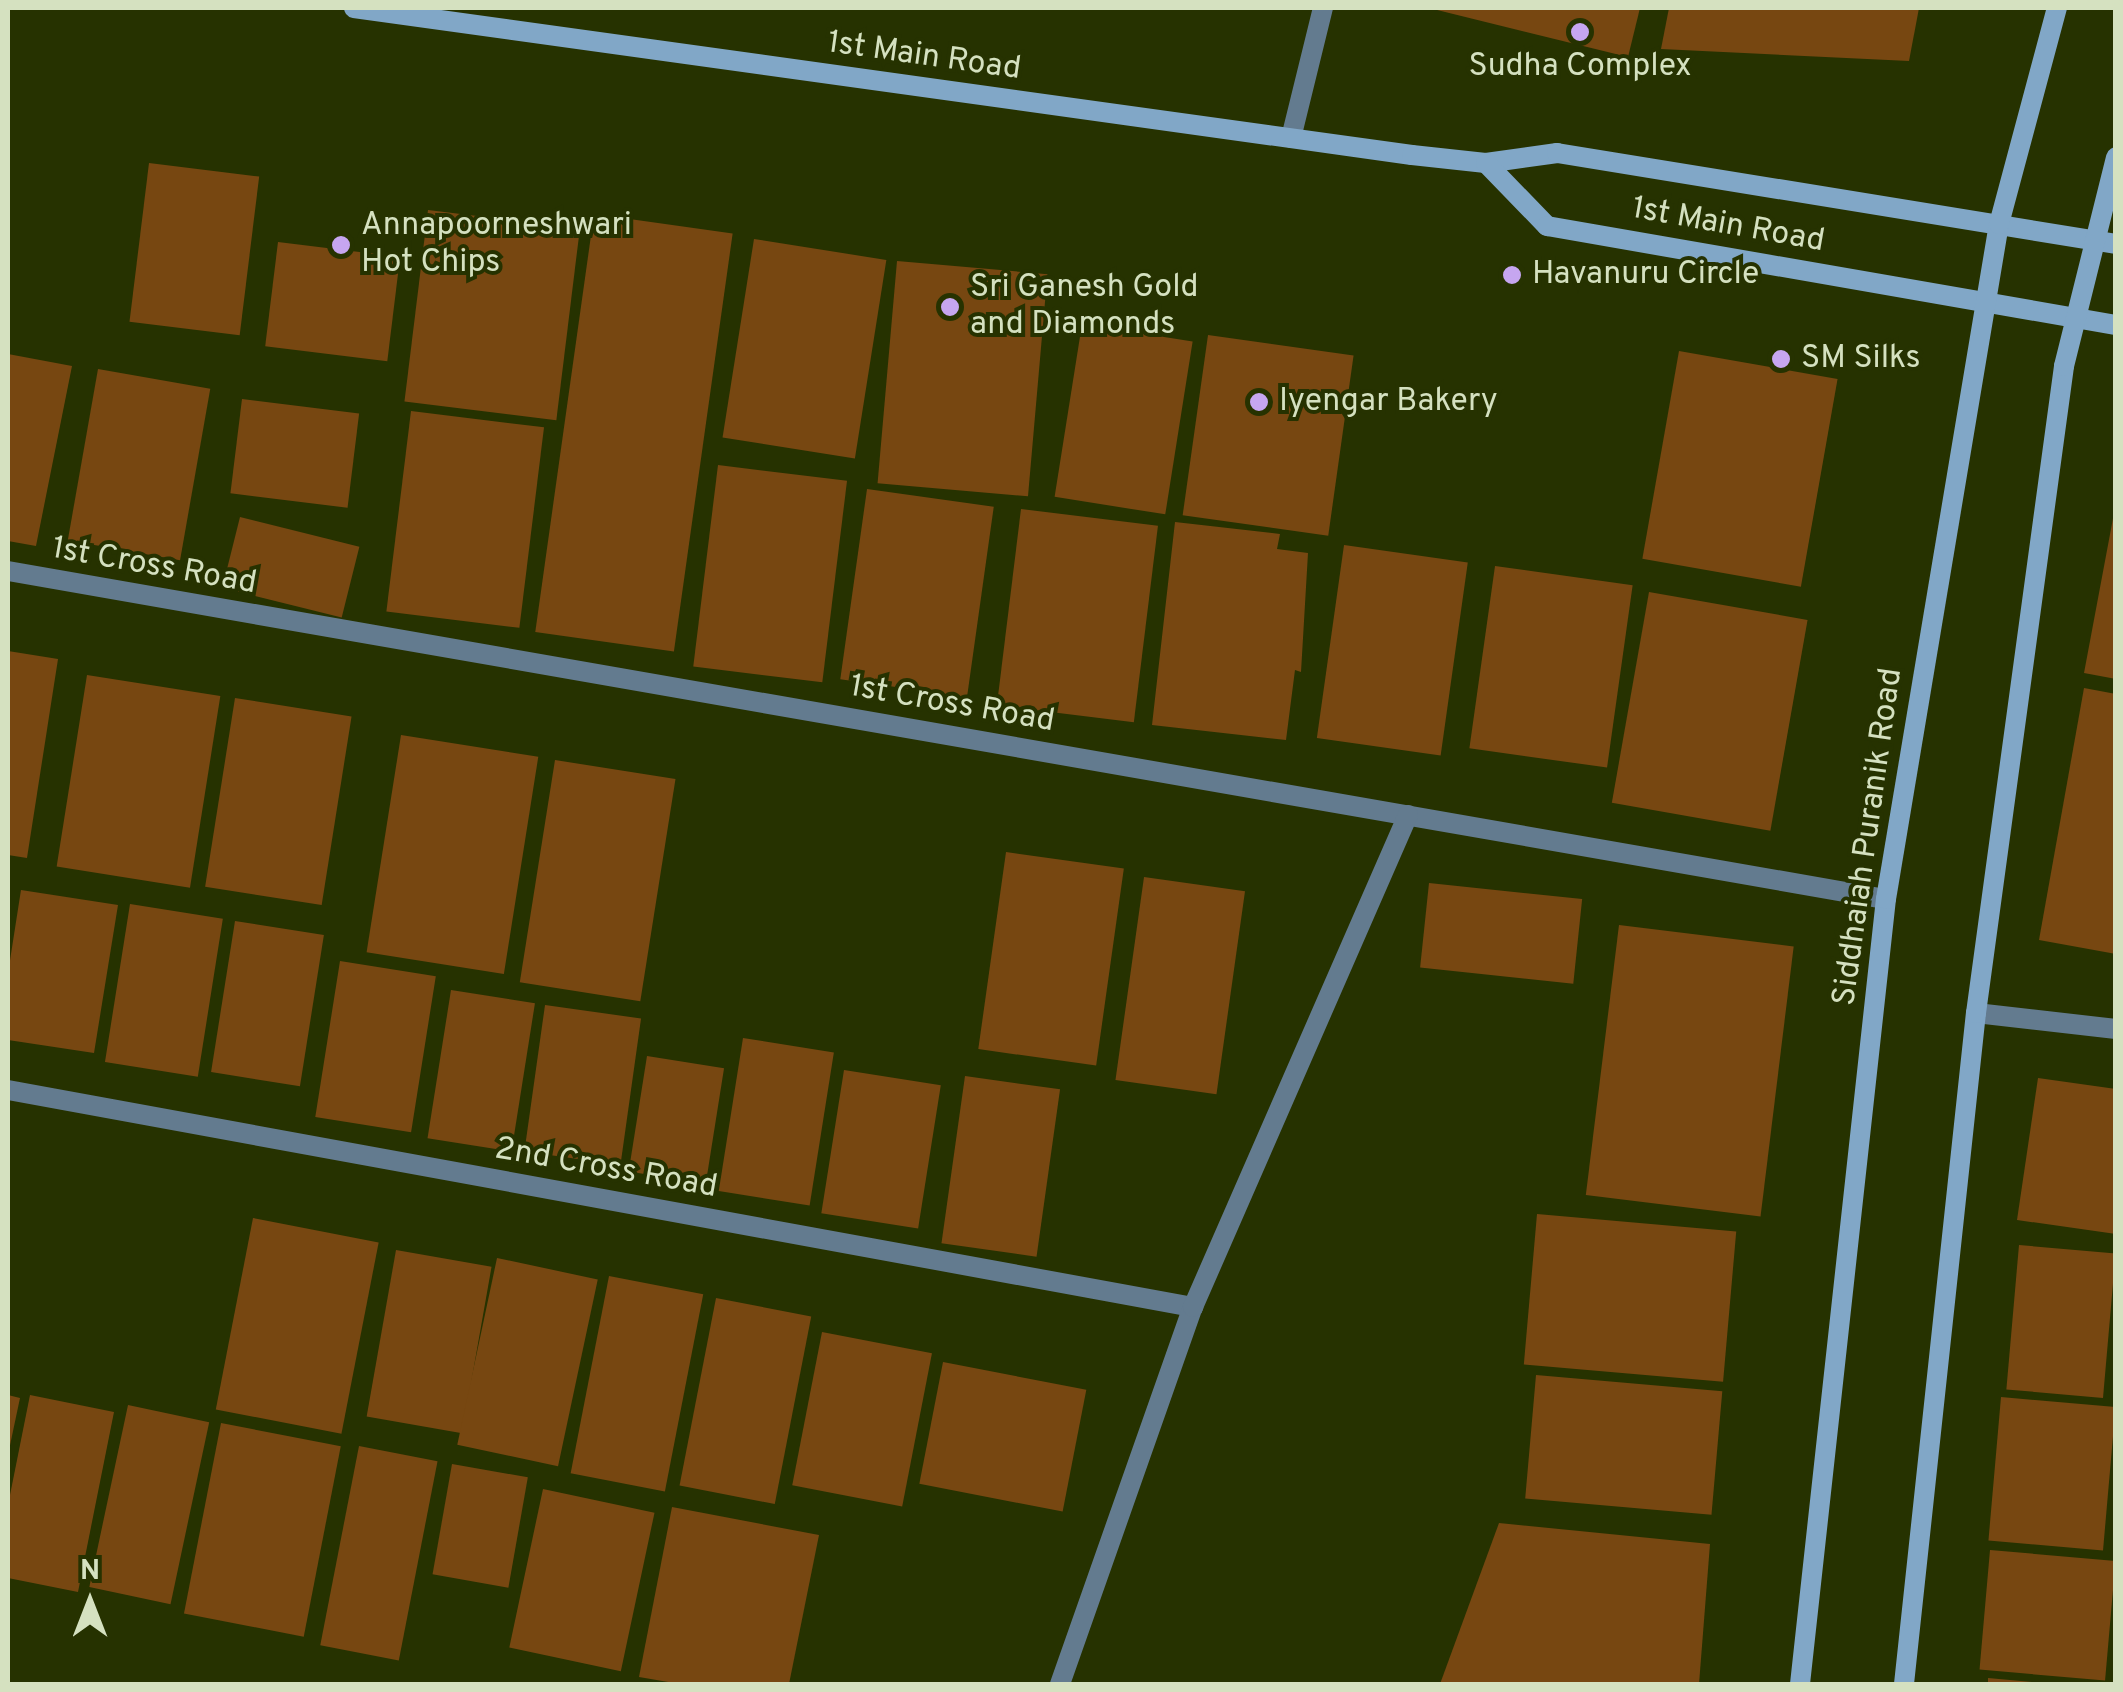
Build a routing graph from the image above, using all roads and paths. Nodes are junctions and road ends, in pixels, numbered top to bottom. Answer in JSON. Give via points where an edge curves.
{"nodes":[{"id":1,"x":354,"y":8,"type":"edge"},
{"id":2,"x":1324,"y":8,"type":"edge"},
{"id":3,"x":2058,"y":8,"type":"edge"},
{"id":4,"x":1291,"y":138,"type":"junction"},
{"id":5,"x":2116,"y":157,"type":"edge"},
{"id":6,"x":1486,"y":164,"type":"junction"},
{"id":7,"x":2000,"y":224,"type":"junction"},
{"id":8,"x":2105,"y":242,"type":"edge"},
{"id":9,"x":1984,"y":306,"type":"junction"},
{"id":10,"x":2076,"y":318,"type":"junction"},
{"id":11,"x":2116,"y":325,"type":"edge"},
{"id":12,"x":8,"y":572,"type":"edge"},
{"id":13,"x":1408,"y":815,"type":"junction"},
{"id":14,"x":1886,"y":898,"type":"junction"},
{"id":15,"x":1976,"y":1012,"type":"junction"},
{"id":16,"x":2116,"y":1029,"type":"edge"},
{"id":17,"x":8,"y":1090,"type":"edge"},
{"id":18,"x":1193,"y":1306,"type":"junction"},
{"id":19,"x":1060,"y":1684,"type":"edge"},
{"id":20,"x":1800,"y":1684,"type":"edge"},
{"id":21,"x":1904,"y":1684,"type":"edge"}],
"edges":[{"from":1,"to":4,"type":"main road","name":"1st Main Road"},
{"from":2,"to":4,"type":"street"},
{"from":3,"to":7,"type":"main road","name":"Siddhaiah Puranik Road"},
{"from":4,"to":6,"type":"main road","name":"1st Main Road"},
{"from":5,"to":8,"type":"main road"},
{"from":6,"to":7,"type":"main road","name":"1st Main Road","via":[[1557,153]]},
{"from":6,"to":9,"type":"main road","name":"1st Main Road","via":[[1547,226]]},
{"from":7,"to":8,"type":"main road","name":"1st Main Road"},
{"from":7,"to":9,"type":"main road","name":"Siddhaiah Puranik Road"},
{"from":8,"to":10,"type":"main road"},
{"from":9,"to":10,"type":"main road","name":"1st Main Road"},
{"from":9,"to":14,"type":"main road","name":"Siddhaiah Puranik Road"},
{"from":10,"to":11,"type":"main road","name":"1st Main Road"},
{"from":10,"to":15,"type":"main road","via":[[2064,366]]},
{"from":12,"to":13,"type":"street","name":"1st Cross Road"},
{"from":13,"to":14,"type":"street","name":"1st Cross Road"},
{"from":13,"to":18,"type":"street"},
{"from":14,"to":20,"type":"main road","name":"Siddhaiah Puranik Road"},
{"from":15,"to":16,"type":"street"},
{"from":15,"to":21,"type":"main road"},
{"from":17,"to":18,"type":"street","name":"2nd Cross Road"},
{"from":18,"to":19,"type":"street"}]}
